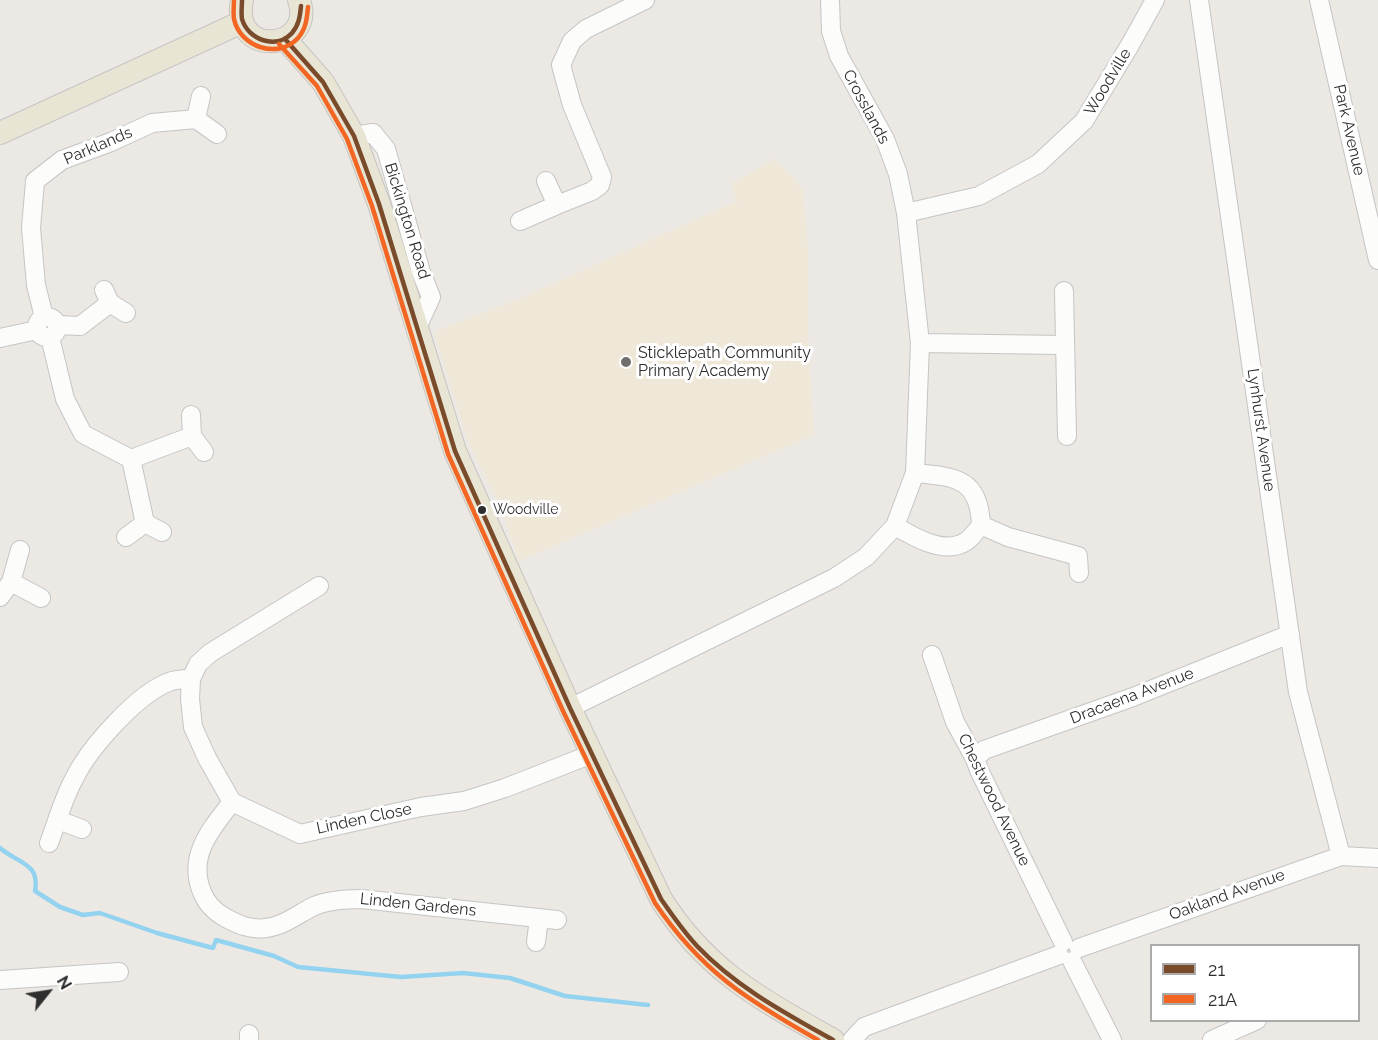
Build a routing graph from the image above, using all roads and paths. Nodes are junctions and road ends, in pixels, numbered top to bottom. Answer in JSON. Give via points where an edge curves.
{"nodes":[{"id":1,"x":299,"y":0,"type":"edge"},
{"id":2,"x":645,"y":0,"type":"edge"},
{"id":3,"x":830,"y":0,"type":"edge"},
{"id":4,"x":1157,"y":0,"type":"edge"},
{"id":5,"x":1199,"y":0,"type":"edge"},
{"id":6,"x":1319,"y":0,"type":"edge"},
{"id":7,"x":242,"y":11,"type":"edge"},
{"id":8,"x":285,"y":39,"type":"junction"},
{"id":9,"x":201,"y":96,"type":"dead end"},
{"id":10,"x":196,"y":118,"type":"junction"},
{"id":11,"x":0,"y":133,"type":"edge"},
{"id":12,"x":217,"y":134,"type":"dead end"},
{"id":13,"x":546,"y":181,"type":"dead end"},
{"id":14,"x":557,"y":206,"type":"junction"},
{"id":15,"x":906,"y":213,"type":"junction"},
{"id":16,"x":520,"y":221,"type":"dead end"},
{"id":17,"x":1378,"y":260,"type":"edge"},
{"id":18,"x":1064,"y":291,"type":"dead end"},
{"id":19,"x":126,"y":313,"type":"dead end"},
{"id":20,"x":47,"y":327,"type":"junction"},
{"id":21,"x":0,"y":338,"type":"edge"},
{"id":22,"x":920,"y":343,"type":"junction"},
{"id":23,"x":1064,"y":345,"type":"junction"},
{"id":24,"x":192,"y":415,"type":"dead end"},
{"id":25,"x":192,"y":436,"type":"junction"},
{"id":26,"x":1066,"y":436,"type":"dead end"},
{"id":27,"x":204,"y":452,"type":"dead end"},
{"id":28,"x":131,"y":459,"type":"junction"},
{"id":29,"x":915,"y":473,"type":"junction"},
{"id":30,"x":145,"y":523,"type":"junction"},
{"id":31,"x":981,"y":525,"type":"junction"},
{"id":32,"x":895,"y":526,"type":"junction"},
{"id":33,"x":162,"y":532,"type":"dead end"},
{"id":34,"x":126,"y":537,"type":"dead end"},
{"id":35,"x":20,"y":550,"type":"dead end"},
{"id":36,"x":1079,"y":573,"type":"dead end"},
{"id":37,"x":11,"y":582,"type":"junction"},
{"id":38,"x":319,"y":586,"type":"dead end"},
{"id":39,"x":0,"y":597,"type":"edge"},
{"id":40,"x":41,"y":598,"type":"dead end"},
{"id":41,"x":1290,"y":634,"type":"junction"},
{"id":42,"x":932,"y":655,"type":"dead end"},
{"id":43,"x":192,"y":678,"type":"junction"},
{"id":44,"x":570,"y":708,"type":"junction"},
{"id":45,"x":592,"y":753,"type":"junction"},
{"id":46,"x":975,"y":759,"type":"junction"},
{"id":47,"x":232,"y":802,"type":"junction"},
{"id":48,"x":58,"y":820,"type":"junction"},
{"id":49,"x":82,"y":829,"type":"dead end"},
{"id":50,"x":48,"y":843,"type":"dead end"},
{"id":51,"x":1341,"y":855,"type":"junction"},
{"id":52,"x":1378,"y":858,"type":"edge"},
{"id":53,"x":536,"y":942,"type":"dead end"},
{"id":54,"x":1068,"y":952,"type":"junction"},
{"id":55,"x":119,"y":972,"type":"dead end"},
{"id":56,"x":0,"y":980,"type":"edge"},
{"id":57,"x":1252,"y":1022,"type":"edge"},
{"id":58,"x":833,"y":1040,"type":"edge"},
{"id":59,"x":852,"y":1040,"type":"edge"},
{"id":60,"x":1112,"y":1040,"type":"edge"},
{"id":61,"x":1212,"y":1040,"type":"edge"}],
"edges":[{"from":1,"to":8,"type":"main road","via":[[301,19]]},
{"from":2,"to":14,"type":"street","via":[[586,29],[572,41],[561,65],[602,177],[600,185],[592,191]]},
{"from":3,"to":15,"type":"street","name":"Crosslands","via":[[831,31],[839,56],[885,139]]},
{"from":4,"to":15,"type":"street","name":"Woodville","via":[[1084,121],[1038,164],[979,196]]},
{"from":5,"to":41,"type":"street","name":"Lynhurst Avenue"},
{"from":6,"to":17,"type":"street","name":"Park Avenue"},
{"from":7,"to":8,"type":"main road","via":[[249,34],[259,40]]},
{"from":7,"to":11,"type":"main road"},
{"from":8,"to":44,"type":"main road","name":"Bickington Road","via":[[323,82],[354,136],[379,204],[455,451]]},
{"from":9,"to":10,"type":"street"},
{"from":10,"to":12,"type":"street"},
{"from":10,"to":20,"type":"street","name":"Parklands","via":[[152,123],[62,160],[35,182],[31,228],[36,285]]},
{"from":13,"to":14,"type":"street"},
{"from":14,"to":16,"type":"street"},
{"from":15,"to":22,"type":"street"},
{"from":18,"to":23,"type":"street"},
{"from":19,"to":20,"type":"street","via":[[107,297],[80,326]]},
{"from":20,"to":21,"type":"street"},
{"from":20,"to":28,"type":"street","name":"Parklands","via":[[65,399],[83,434]]},
{"from":22,"to":23,"type":"street"},
{"from":22,"to":29,"type":"street"},
{"from":23,"to":26,"type":"street"},
{"from":24,"to":25,"type":"street"},
{"from":25,"to":27,"type":"street"},
{"from":25,"to":28,"type":"street"},
{"from":28,"to":30,"type":"street"},
{"from":29,"to":31,"type":"street","via":[[963,482],[975,494]]},
{"from":29,"to":32,"type":"street"},
{"from":30,"to":33,"type":"street"},
{"from":30,"to":34,"type":"street"},
{"from":31,"to":32,"type":"street","via":[[961,544],[946,547]]},
{"from":31,"to":36,"type":"street","via":[[1008,537],[1078,555]]},
{"from":32,"to":44,"type":"street","via":[[866,557],[834,578]]},
{"from":35,"to":37,"type":"street"},
{"from":37,"to":39,"type":"street"},
{"from":37,"to":40,"type":"street"},
{"from":38,"to":43,"type":"street","via":[[210,653],[198,664]]},
{"from":41,"to":46,"type":"street","name":"Dracaena Avenue","via":[[1133,697],[984,750]]},
{"from":41,"to":51,"type":"street","name":"Lynhurst Avenue","via":[[1299,692]]},
{"from":42,"to":46,"type":"street","name":"Chestwood Avenue","via":[[955,722]]},
{"from":43,"to":47,"type":"street","via":[[193,727]]},
{"from":43,"to":48,"type":"street","via":[[171,681],[150,692],[120,718],[74,779]]},
{"from":44,"to":45,"type":"main road","name":"Bickington Road"},
{"from":45,"to":47,"type":"street","name":"Linden Close","via":[[464,801],[300,834]]},
{"from":45,"to":58,"type":"main road","name":"Bickington Road","via":[[643,863],[676,923],[734,980]]},
{"from":46,"to":54,"type":"street","name":"Chestwood Avenue"},
{"from":47,"to":53,"type":"street","name":"Linden Gardens","via":[[214,824],[196,863],[197,881],[205,900],[237,924],[266,928],[314,906],[339,899],[361,899],[548,919]]},
{"from":48,"to":49,"type":"street"},
{"from":48,"to":50,"type":"street"},
{"from":51,"to":52,"type":"street","name":"Oakland Avenue"},
{"from":51,"to":54,"type":"street","name":"Oakland Avenue"},
{"from":54,"to":59,"type":"street","name":"Oakland Avenue","via":[[864,1027]]},
{"from":54,"to":60,"type":"street","name":"Chestwood Avenue"},
{"from":55,"to":56,"type":"street"},
{"from":57,"to":61,"type":"street"}]}
